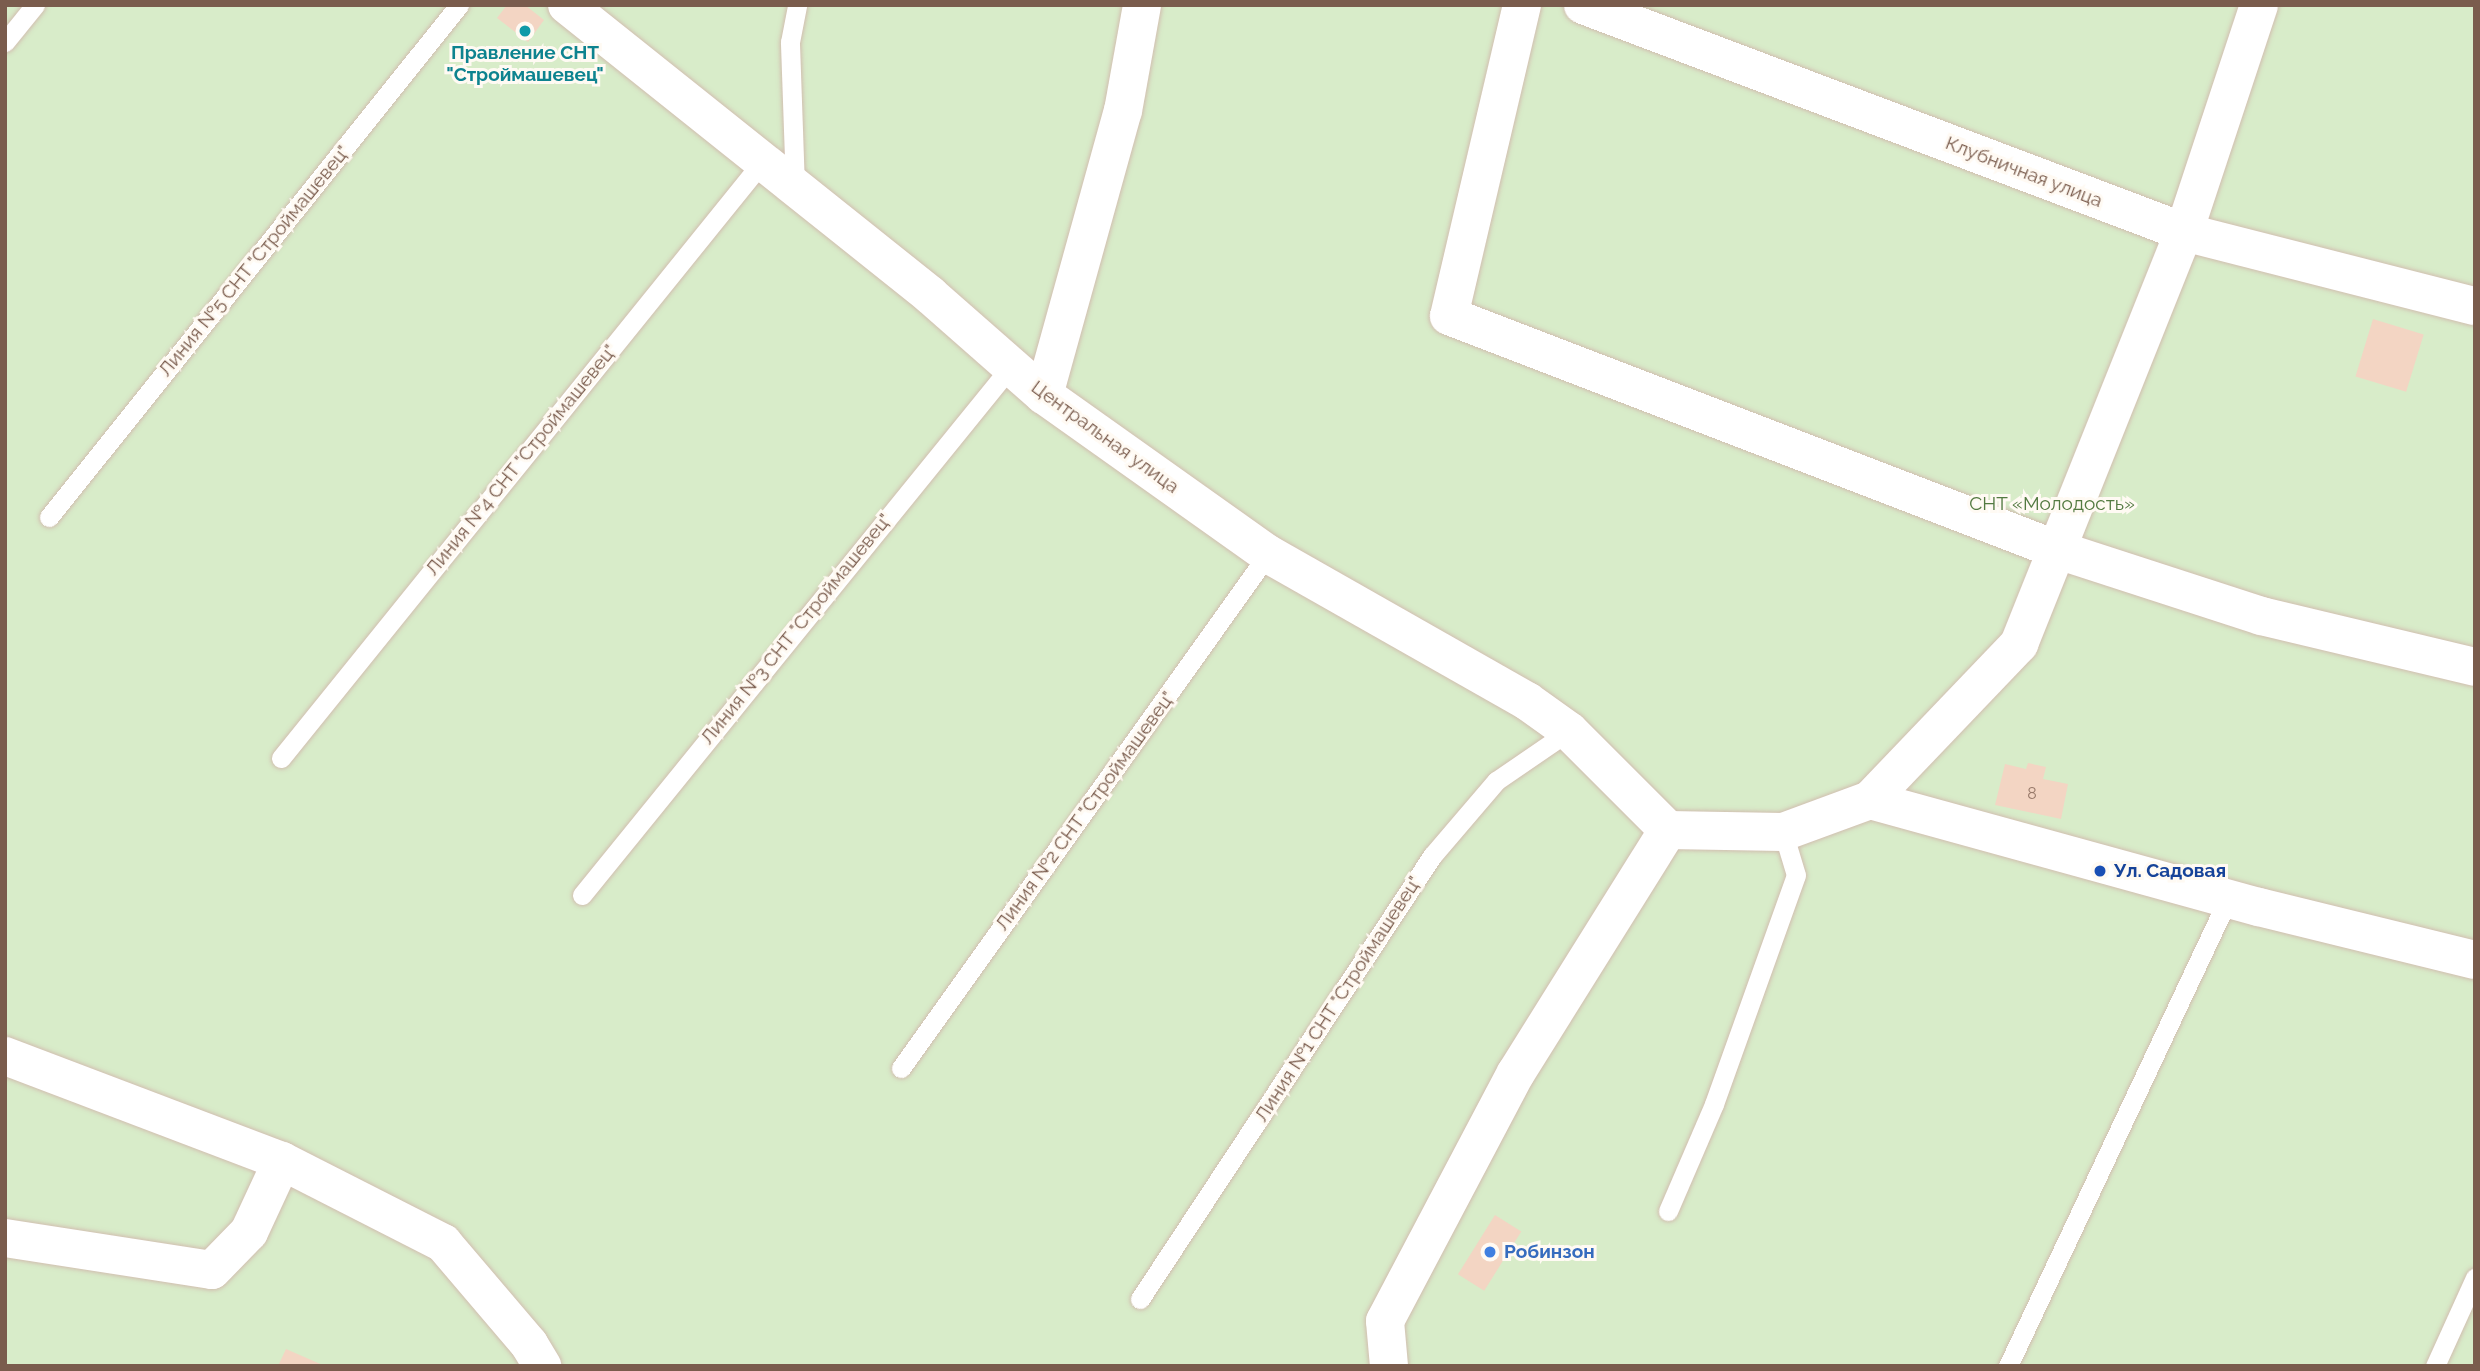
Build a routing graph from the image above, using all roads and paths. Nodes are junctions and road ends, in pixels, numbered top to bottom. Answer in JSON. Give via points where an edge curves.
{"nodes":[{"id":1,"x":35,"y":5,"type":"edge"},
{"id":2,"x":459,"y":5,"type":"edge"},
{"id":3,"x":566,"y":5,"type":"edge"},
{"id":4,"x":797,"y":5,"type":"edge"},
{"id":5,"x":1142,"y":5,"type":"edge"},
{"id":6,"x":1522,"y":5,"type":"edge"},
{"id":7,"x":1583,"y":5,"type":"edge"},
{"id":8,"x":2259,"y":5,"type":"edge"},
{"id":9,"x":5,"y":42,"type":"edge"},
{"id":10,"x":762,"y":162,"type":"junction"},
{"id":11,"x":795,"y":188,"type":"junction"},
{"id":12,"x":2184,"y":232,"type":"junction"},
{"id":13,"x":2475,"y":306,"type":"edge"},
{"id":14,"x":1012,"y":365,"type":"junction"},
{"id":15,"x":1044,"y":396,"type":"junction"},
{"id":16,"x":49,"y":517,"type":"dead end"},
{"id":17,"x":2055,"y":549,"type":"junction"},
{"id":18,"x":1268,"y":554,"type":"junction"},
{"id":19,"x":2475,"y":667,"type":"edge"},
{"id":20,"x":1569,"y":731,"type":"junction"},
{"id":21,"x":281,"y":758,"type":"dead end"},
{"id":22,"x":1870,"y":800,"type":"junction"},
{"id":23,"x":1668,"y":830,"type":"junction"},
{"id":24,"x":1783,"y":832,"type":"junction"},
{"id":25,"x":582,"y":895,"type":"dead end"},
{"id":26,"x":2228,"y":898,"type":"junction"},
{"id":27,"x":2475,"y":960,"type":"edge"},
{"id":28,"x":5,"y":1056,"type":"edge"},
{"id":29,"x":901,"y":1068,"type":"dead end"},
{"id":30,"x":282,"y":1161,"type":"junction"},
{"id":31,"x":1668,"y":1211,"type":"dead end"},
{"id":32,"x":5,"y":1238,"type":"edge"},
{"id":33,"x":2475,"y":1278,"type":"edge"},
{"id":34,"x":1140,"y":1299,"type":"dead end"},
{"id":35,"x":542,"y":1366,"type":"edge"},
{"id":36,"x":1389,"y":1366,"type":"edge"},
{"id":37,"x":2008,"y":1366,"type":"edge"},
{"id":38,"x":2435,"y":1366,"type":"edge"}],
"edges":[{"from":1,"to":9,"type":"lane"},
{"from":2,"to":16,"type":"lane","name":"Линия №5 СНТ \"Строймашевец\""},
{"from":3,"to":10,"type":"street","name":"Центральная улица"},
{"from":4,"to":11,"type":"lane","via":[[790,42]]},
{"from":5,"to":15,"type":"street","via":[[1124,111]]},
{"from":6,"to":17,"type":"street","via":[[1449,316]]},
{"from":7,"to":12,"type":"street","name":"Клубничная улица"},
{"from":8,"to":12,"type":"street"},
{"from":10,"to":11,"type":"street","name":"Центральная улица"},
{"from":10,"to":21,"type":"lane","name":"Линия №4 СНТ \"Строймашевец\""},
{"from":11,"to":14,"type":"street","name":"Центральная улица"},
{"from":12,"to":13,"type":"street","name":"Клубничная улица"},
{"from":12,"to":17,"type":"street"},
{"from":14,"to":15,"type":"street","name":"Центральная улица"},
{"from":14,"to":25,"type":"lane","name":"Линия №3 СНТ \"Строймашевец\""},
{"from":15,"to":18,"type":"street","name":"Центральная улица"},
{"from":17,"to":19,"type":"street","via":[[2262,616]]},
{"from":17,"to":22,"type":"street","via":[[2019,645]]},
{"from":18,"to":20,"type":"street","name":"Центральная улица","via":[[1527,701]]},
{"from":18,"to":29,"type":"lane","name":"Линия №2 СНТ \"Строймашевец\""},
{"from":20,"to":23,"type":"street","name":"Центральная улица"},
{"from":20,"to":34,"type":"lane","name":"Линия №1 СНТ \"Строймашевец\"","via":[[1496,781],[1432,856]]},
{"from":22,"to":24,"type":"street"},
{"from":22,"to":26,"type":"street"},
{"from":23,"to":24,"type":"street"},
{"from":23,"to":36,"type":"street","via":[[1516,1073],[1385,1321]]},
{"from":24,"to":31,"type":"lane","via":[[1796,875],[1714,1104]]},
{"from":26,"to":27,"type":"street"},
{"from":26,"to":37,"type":"lane"},
{"from":28,"to":30,"type":"street"},
{"from":30,"to":32,"type":"street","via":[[249,1232],[212,1270]]},
{"from":30,"to":35,"type":"street","via":[[443,1243],[529,1344]]},
{"from":33,"to":38,"type":"lane"}]}
